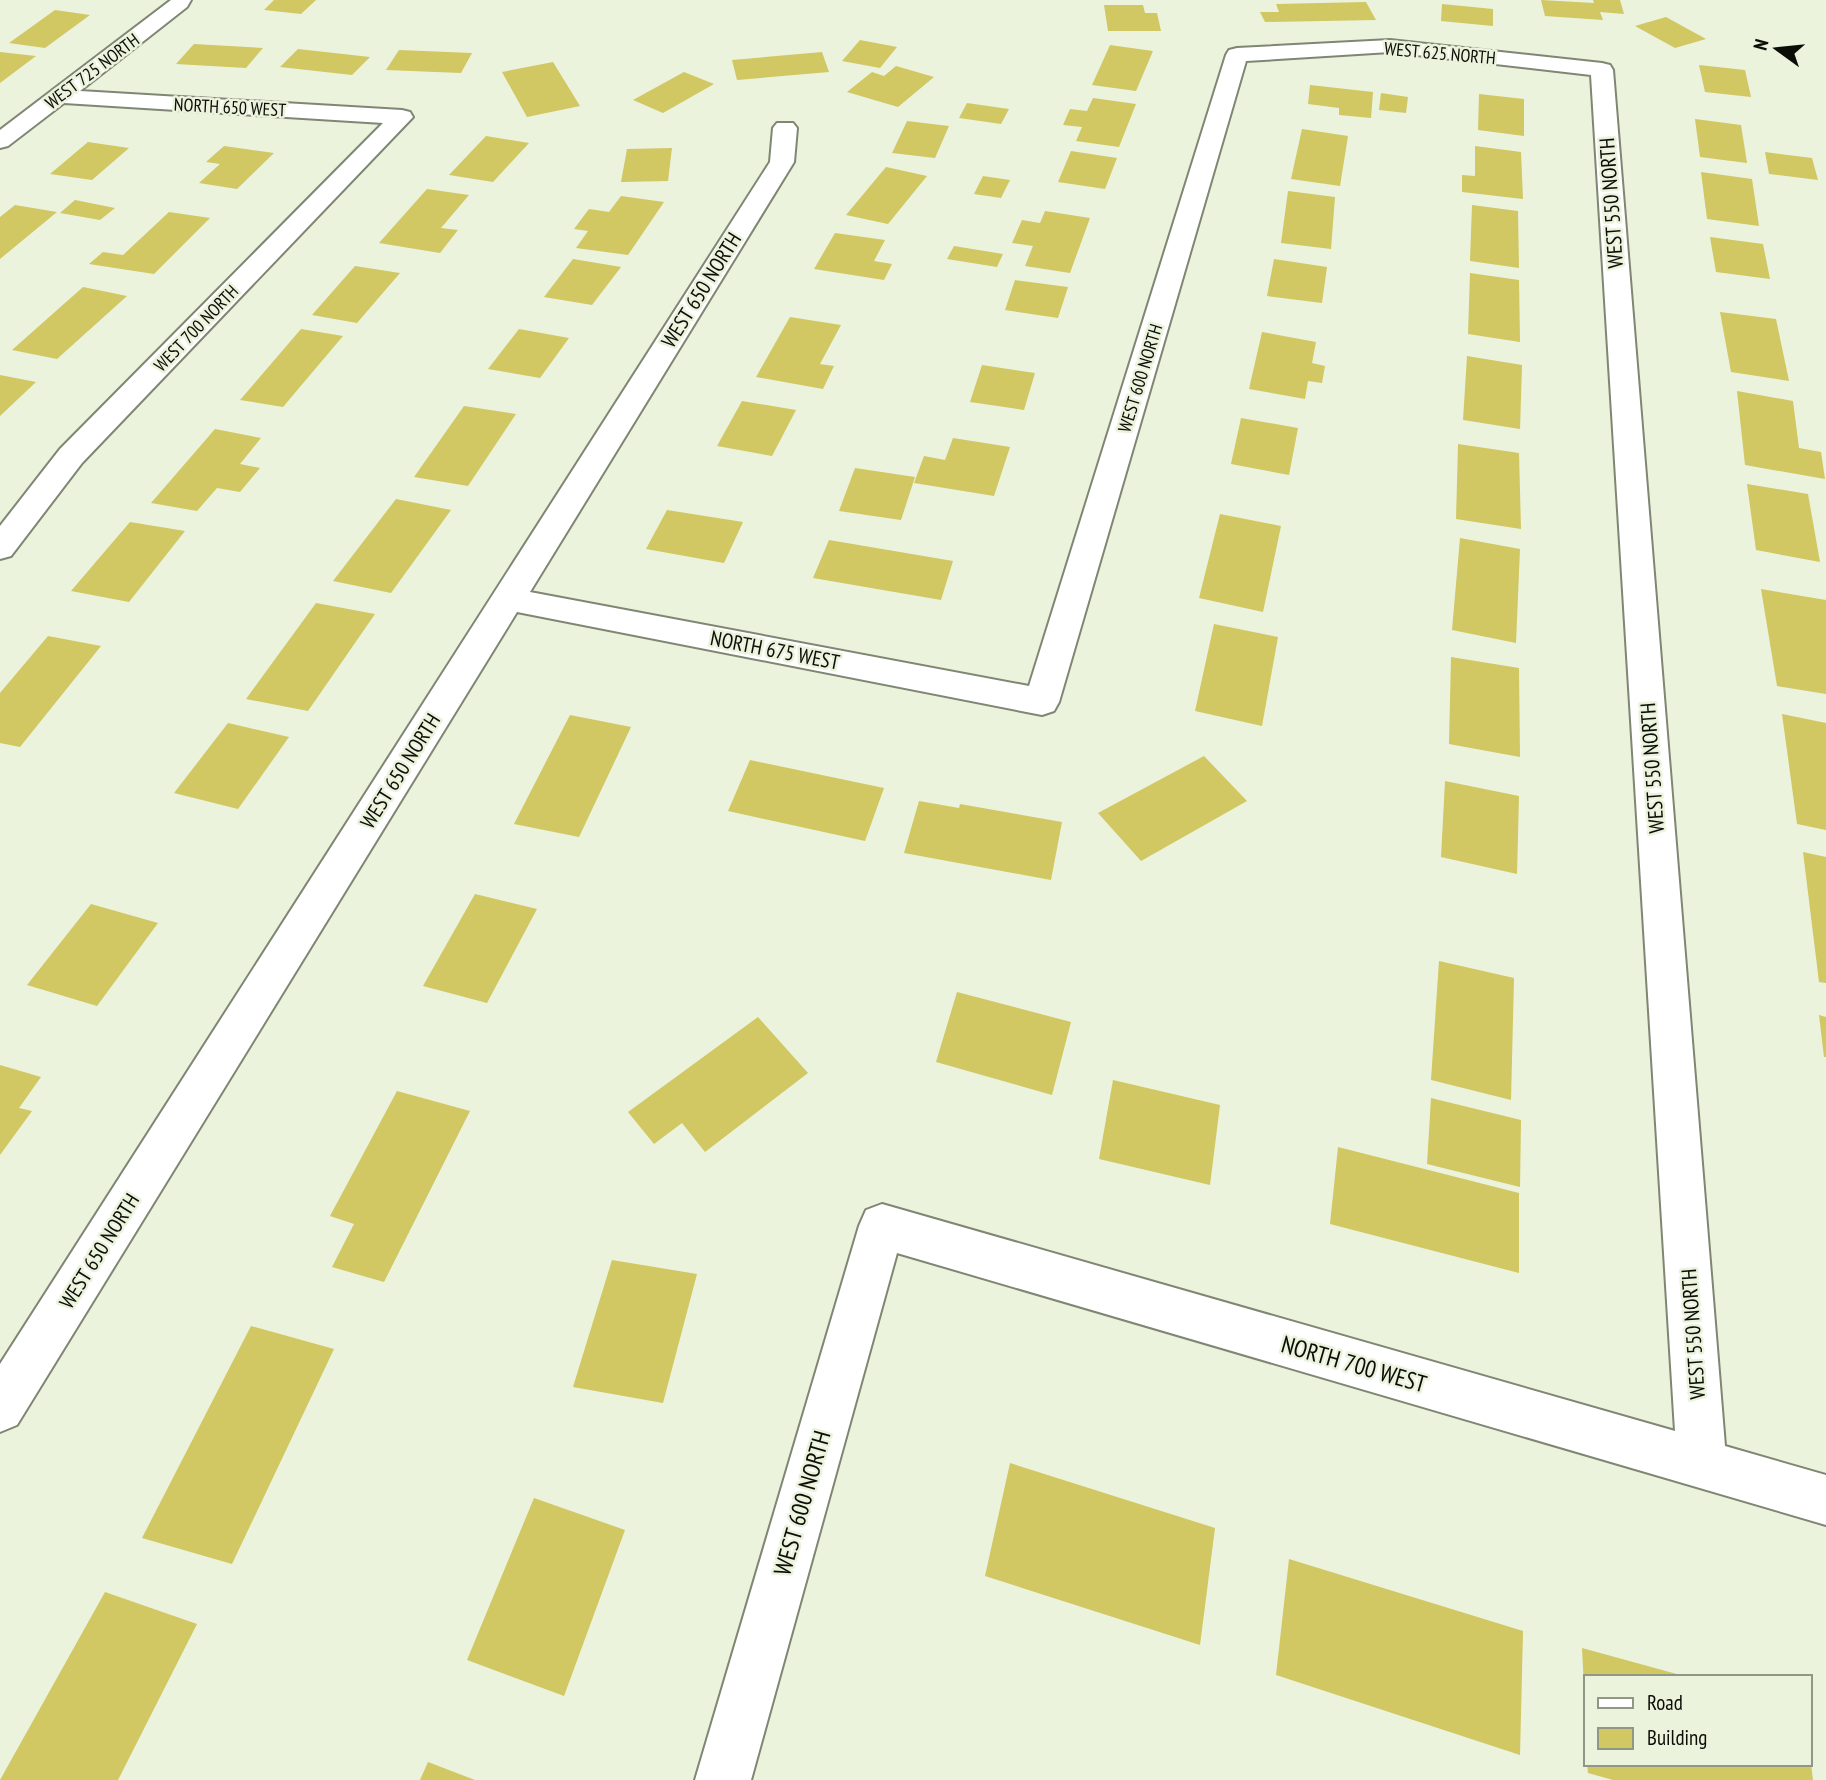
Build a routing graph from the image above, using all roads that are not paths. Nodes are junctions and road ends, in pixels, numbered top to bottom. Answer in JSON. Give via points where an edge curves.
{"nodes":[{"id":1,"x":181,"y":0,"type":"edge"},
{"id":2,"x":1237,"y":55,"type":"joint"},
{"id":3,"x":1602,"y":70,"type":"joint"},
{"id":4,"x":59,"y":96,"type":"junction"},
{"id":5,"x":401,"y":117,"type":"joint"},
{"id":6,"x":785,"y":128,"type":"dead end"},
{"id":7,"x":0,"y":141,"type":"edge"},
{"id":8,"x":0,"y":548,"type":"edge"},
{"id":9,"x":508,"y":599,"type":"junction"},
{"id":10,"x":1042,"y":702,"type":"joint"},
{"id":11,"x":882,"y":1226,"type":"joint"},
{"id":12,"x":0,"y":1408,"type":"edge"},
{"id":13,"x":1702,"y":1466,"type":"junction"},
{"id":14,"x":1826,"y":1500,"type":"edge"},
{"id":15,"x":723,"y":1780,"type":"edge"}],
"edges":[{"from":1,"to":4,"type":"street","name":"WEST 725 NORTH"},
{"from":2,"to":3,"type":"street","name":"WEST 625 NORTH","via":[[1390,46]]},
{"from":2,"to":10,"type":"street","name":"WEST 600 NORTH"},
{"from":3,"to":13,"type":"street","name":"WEST 550 NORTH"},
{"from":4,"to":5,"type":"street","name":"NORTH 650 WEST"},
{"from":4,"to":7,"type":"street","name":"WEST 725 NORTH"},
{"from":5,"to":8,"type":"street","name":"WEST 700 NORTH","via":[[71,456]]},
{"from":6,"to":9,"type":"street","name":"WEST 650 NORTH","via":[[782,162]]},
{"from":9,"to":10,"type":"street","name":"NORTH 675 WEST"},
{"from":9,"to":12,"type":"street","name":"WEST 650 NORTH"},
{"from":11,"to":13,"type":"street","name":"NORTH 700 WEST"},
{"from":11,"to":15,"type":"street","name":"WEST 600 NORTH"},
{"from":13,"to":14,"type":"street","name":"NORTH 700 WEST"}]}
